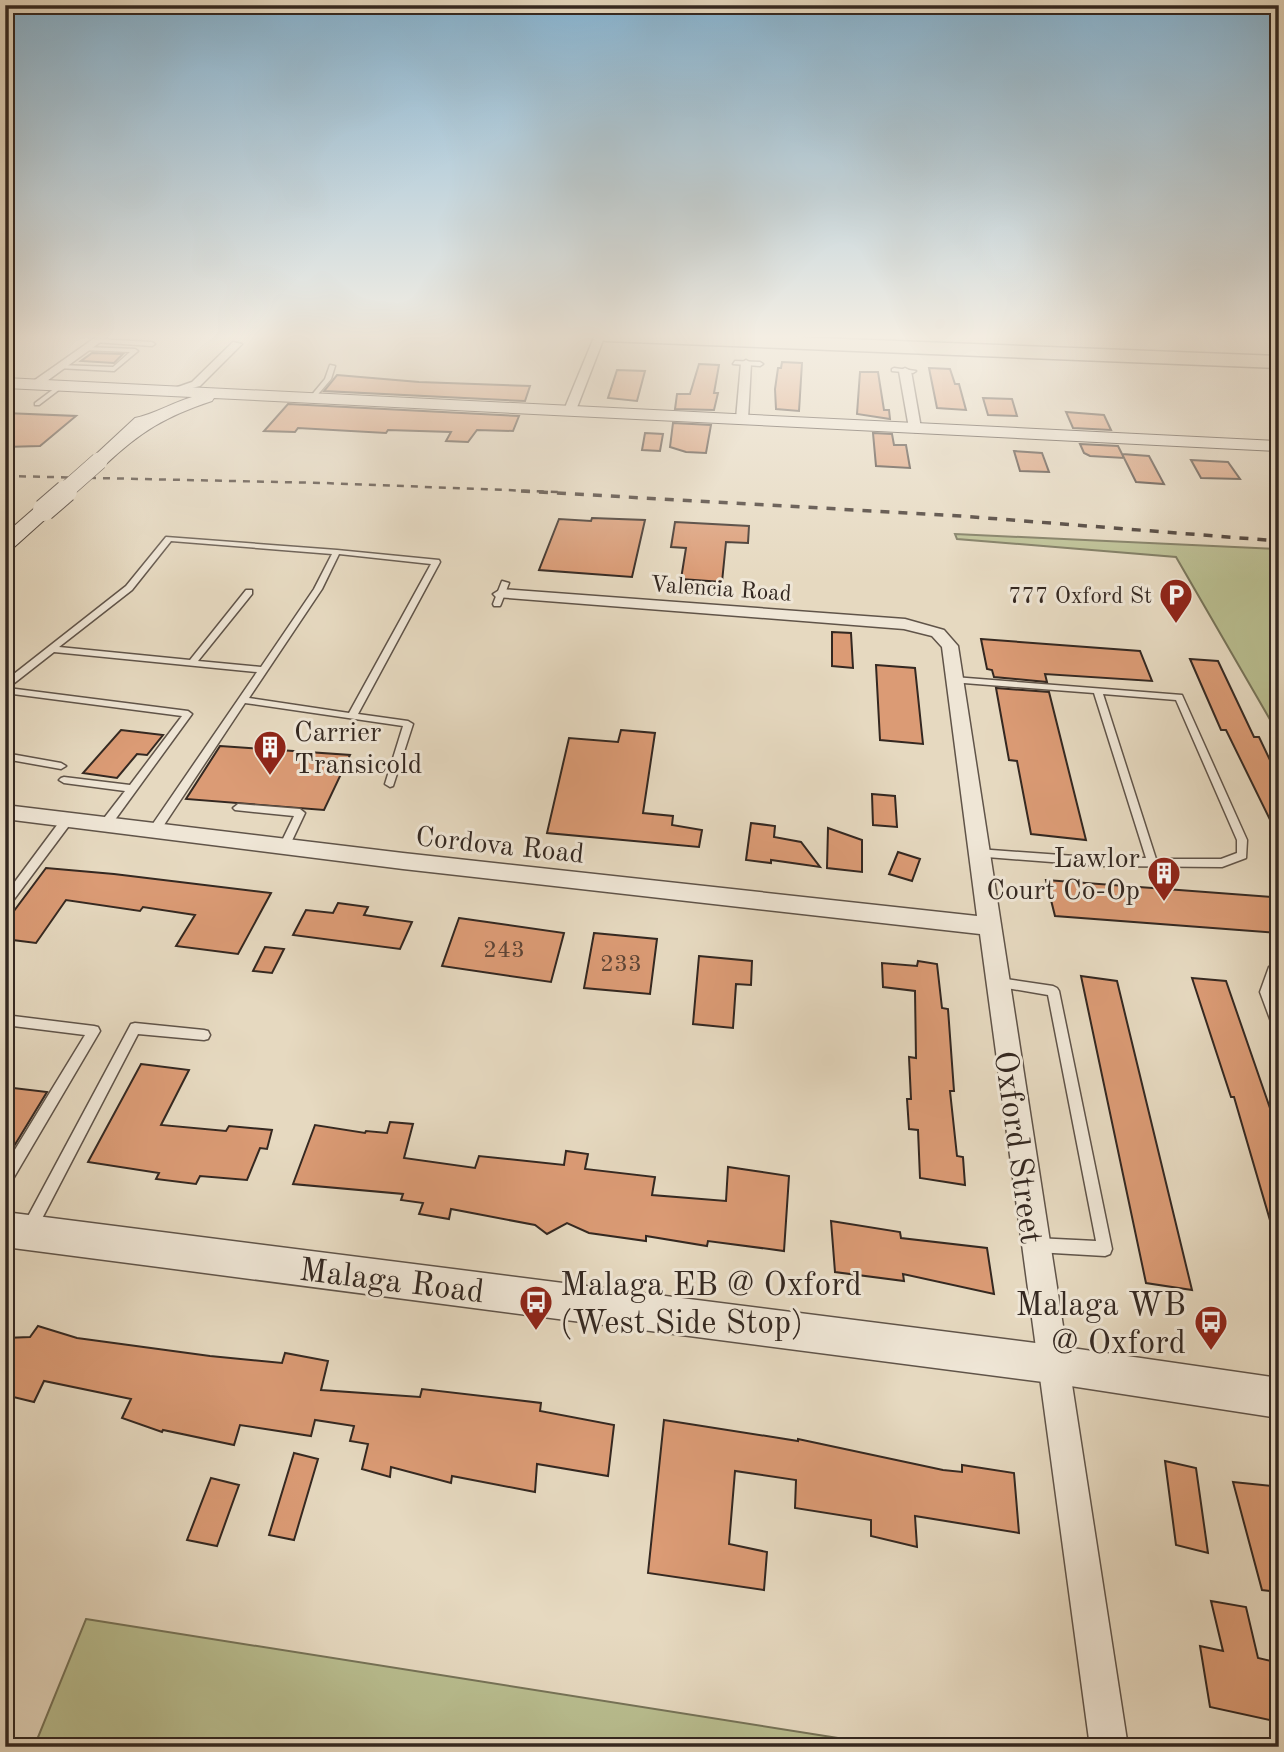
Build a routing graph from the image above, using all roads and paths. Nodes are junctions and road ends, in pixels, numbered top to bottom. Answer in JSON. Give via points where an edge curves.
{"nodes":[{"id":1,"x":129,"y":417,"type":"edge"},
{"id":2,"x":147,"y":417,"type":"edge"},
{"id":3,"x":158,"y":417,"type":"edge"},
{"id":4,"x":699,"y":417,"type":"edge"},
{"id":5,"x":913,"y":417,"type":"edge"},
{"id":6,"x":742,"y":419,"type":"joint"},
{"id":7,"x":915,"y":428,"type":"junction"},
{"id":8,"x":128,"y":434,"type":"junction"},
{"id":9,"x":1279,"y":446,"type":"edge"},
{"id":10,"x":5,"y":545,"type":"edge"},
{"id":11,"x":337,"y":552,"type":"junction"},
{"id":12,"x":249,"y":592,"type":"dead end"},
{"id":13,"x":501,"y":594,"type":"dead end"},
{"id":14,"x":938,"y":633,"type":"joint"},
{"id":15,"x":52,"y":649,"type":"junction"},
{"id":16,"x":192,"y":663,"type":"junction"},
{"id":17,"x":262,"y":670,"type":"junction"},
{"id":18,"x":954,"y":680,"type":"junction"},
{"id":19,"x":5,"y":688,"type":"edge"},
{"id":20,"x":1098,"y":691,"type":"junction"},
{"id":21,"x":242,"y":701,"type":"junction"},
{"id":22,"x":352,"y":716,"type":"junction"},
{"id":23,"x":5,"y":756,"type":"edge"},
{"id":24,"x":61,"y":766,"type":"dead end"},
{"id":25,"x":64,"y":780,"type":"dead end"},
{"id":26,"x":390,"y":784,"type":"dead end"},
{"id":27,"x":133,"y":789,"type":"junction"},
{"id":28,"x":238,"y":808,"type":"dead end"},
{"id":29,"x":5,"y":812,"type":"edge"},
{"id":30,"x":66,"y":820,"type":"junction"},
{"id":31,"x":105,"y":825,"type":"junction"},
{"id":32,"x":154,"y":831,"type":"junction"},
{"id":33,"x":284,"y":847,"type":"junction"},
{"id":34,"x":978,"y":853,"type":"junction"},
{"id":35,"x":1152,"y":861,"type":"junction"},
{"id":36,"x":5,"y":903,"type":"edge"},
{"id":37,"x":988,"y":926,"type":"junction"},
{"id":38,"x":1279,"y":969,"type":"edge"},
{"id":39,"x":996,"y":982,"type":"junction"},
{"id":40,"x":5,"y":1020,"type":"edge"},
{"id":41,"x":1279,"y":1027,"type":"edge"},
{"id":42,"x":204,"y":1035,"type":"dead end"},
{"id":43,"x":5,"y":1179,"type":"edge"},
{"id":44,"x":16,"y":1231,"type":"edge"},
{"id":45,"x":1034,"y":1244,"type":"junction"},
{"id":46,"x":1051,"y":1364,"type":"junction"},
{"id":47,"x":1279,"y":1398,"type":"edge"},
{"id":48,"x":1110,"y":1747,"type":"edge"}],
"edges":[{"from":1,"to":8,"type":"main road"},
{"from":2,"to":8,"type":"main road"},
{"from":3,"to":8,"type":"main road"},
{"from":4,"to":6,"type":"main road"},
{"from":5,"to":7,"type":"street"},
{"from":6,"to":7,"type":"main road"},
{"from":7,"to":9,"type":"main road"},
{"from":8,"to":10,"type":"main road","bridge":true},
{"from":11,"to":15,"type":"lane","via":[[169,539],[129,588]]},
{"from":11,"to":17,"type":"lane","via":[[318,589]]},
{"from":11,"to":22,"type":"lane","via":[[436,562]]},
{"from":12,"to":16,"type":"lane"},
{"from":13,"to":14,"type":"street","name":"Valencia Road","via":[[905,624]]},
{"from":14,"to":18,"type":"street","name":"Oxford Street","via":[[950,646]]},
{"from":15,"to":16,"type":"lane"},
{"from":15,"to":19,"type":"lane"},
{"from":16,"to":17,"type":"lane"},
{"from":17,"to":21,"type":"lane"},
{"from":18,"to":20,"type":"lane"},
{"from":18,"to":34,"type":"street","name":"Oxford Street"},
{"from":19,"to":27,"type":"lane","via":[[188,714]]},
{"from":20,"to":35,"type":"lane"},
{"from":20,"to":35,"type":"lane","via":[[1179,697],[1242,840],[1242,855],[1222,863]]},
{"from":21,"to":22,"type":"lane"},
{"from":21,"to":32,"type":"lane"},
{"from":22,"to":26,"type":"lane","via":[[408,724]]},
{"from":23,"to":24,"type":"lane"},
{"from":25,"to":27,"type":"lane"},
{"from":27,"to":31,"type":"lane"},
{"from":28,"to":33,"type":"lane","via":[[300,813]]},
{"from":29,"to":30,"type":"street","name":"Cordova Road"},
{"from":30,"to":31,"type":"street","name":"Cordova Road"},
{"from":30,"to":36,"type":"lane"},
{"from":31,"to":32,"type":"street","name":"Cordova Road"},
{"from":32,"to":33,"type":"street","name":"Cordova Road"},
{"from":33,"to":37,"type":"street","name":"Cordova Road"},
{"from":34,"to":35,"type":"lane"},
{"from":34,"to":37,"type":"street","name":"Oxford Street"},
{"from":37,"to":39,"type":"street","name":"Oxford Street"},
{"from":38,"to":41,"type":"lane","via":[[1273,970],[1266,992]]},
{"from":39,"to":45,"type":"street","name":"Oxford Street"},
{"from":39,"to":45,"type":"lane","via":[[1053,991],[1105,1249]]},
{"from":40,"to":43,"type":"lane","via":[[94,1031]]},
{"from":42,"to":44,"type":"lane","via":[[135,1028]]},
{"from":44,"to":46,"type":"street","name":"Malaga Road"},
{"from":45,"to":46,"type":"street","name":"Oxford Street"},
{"from":46,"to":47,"type":"street","name":"Malaga Road"},
{"from":46,"to":48,"type":"street","name":"Oxford Street"}]}
